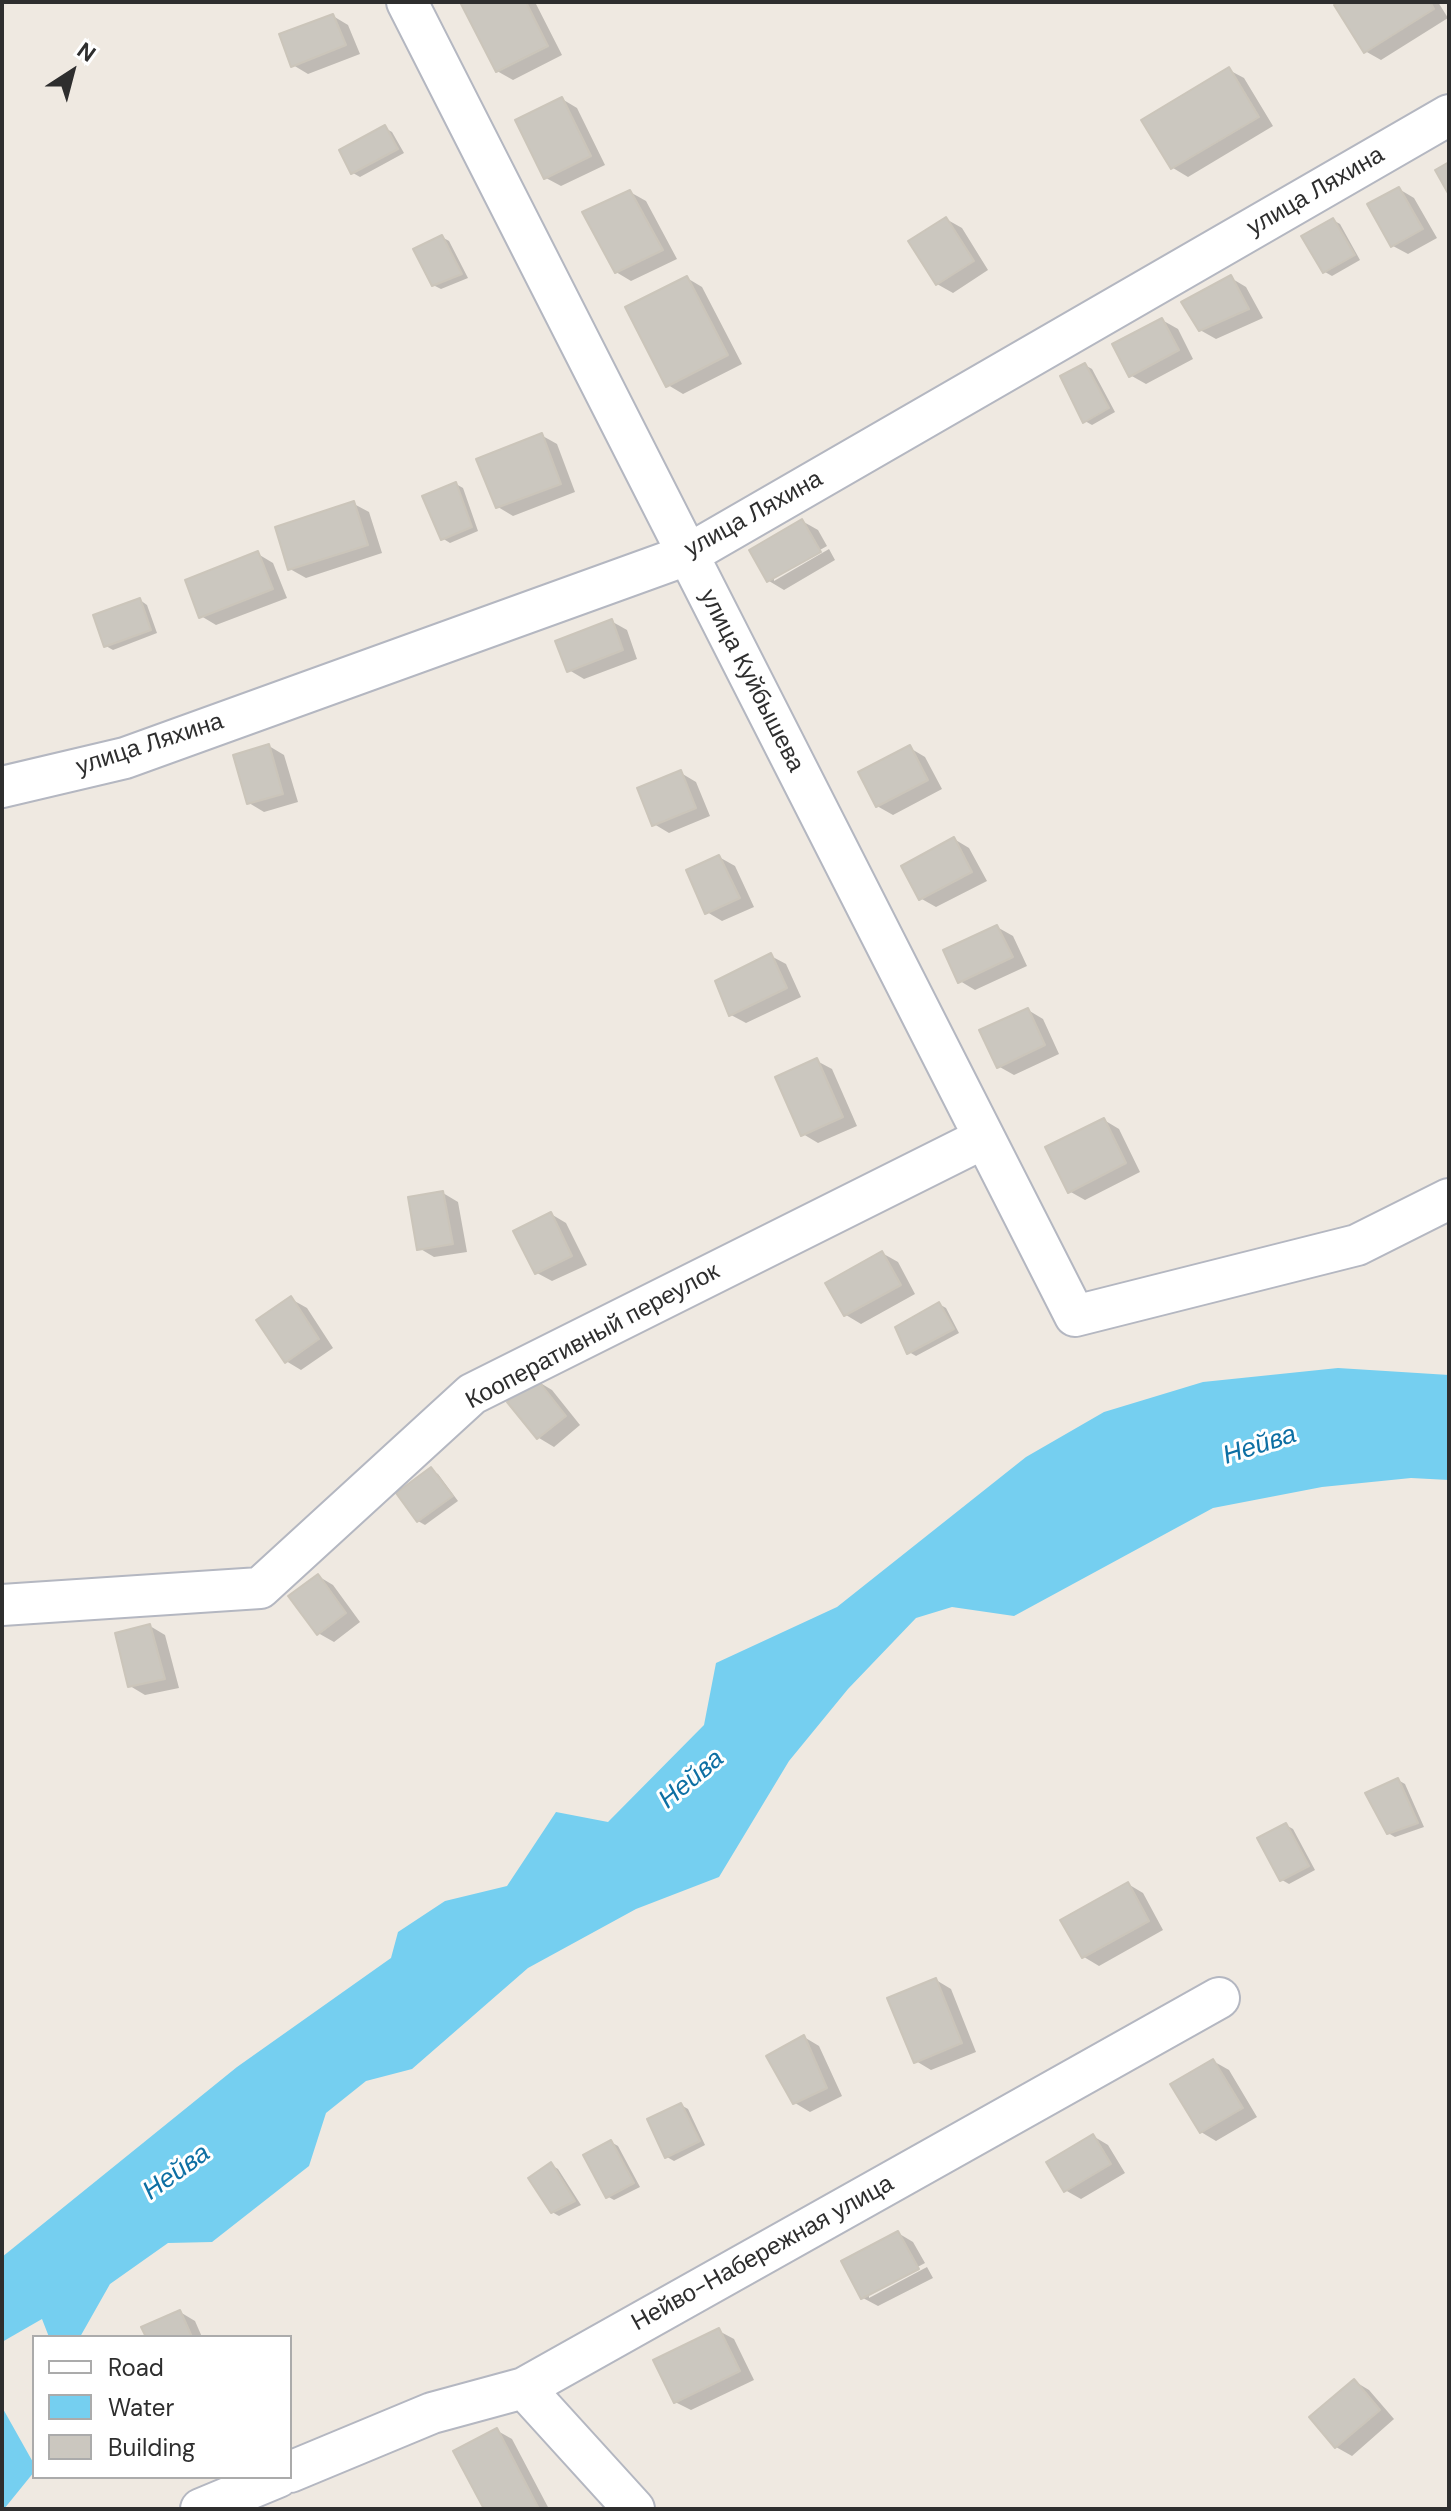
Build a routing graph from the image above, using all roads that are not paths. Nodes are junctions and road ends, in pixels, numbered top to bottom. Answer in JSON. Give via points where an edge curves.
{"nodes":[{"id":1,"x":407,"y":2,"type":"edge"},
{"id":2,"x":1449,"y":115,"type":"edge"},
{"id":3,"x":687,"y":555,"type":"junction"},
{"id":4,"x":2,"y":787,"type":"edge"},
{"id":5,"x":984,"y":1138,"type":"junction"},
{"id":6,"x":1449,"y":1199,"type":"edge"},
{"id":7,"x":2,"y":1605,"type":"edge"},
{"id":8,"x":1219,"y":1998,"type":"dead end"},
{"id":9,"x":524,"y":2388,"type":"junction"},
{"id":10,"x":292,"y":2471,"type":"edge"},
{"id":11,"x":273,"y":2479,"type":"edge"},
{"id":12,"x":201,"y":2509,"type":"edge"},
{"id":13,"x":634,"y":2509,"type":"edge"}],
"edges":[{"from":1,"to":3,"type":"street","name":"улица Куйбышева"},
{"from":2,"to":3,"type":"street","name":"улица Ляхина"},
{"from":3,"to":4,"type":"street","name":"улица Ляхина","via":[[125,758]]},
{"from":3,"to":5,"type":"street","name":"улица Куйбышева"},
{"from":5,"to":6,"type":"street","name":"улица Куйбышева","via":[[1075,1316],[1357,1245]]},
{"from":5,"to":7,"type":"street","name":"Кооперативный переулок","via":[[472,1394],[260,1588]]},
{"from":8,"to":9,"type":"street","name":"Нейво-Набережная улица"},
{"from":9,"to":10,"type":"street","name":"Нейво-Набережная улица","via":[[432,2413]]},
{"from":9,"to":13,"type":"street"},
{"from":11,"to":12,"type":"street"}]}
